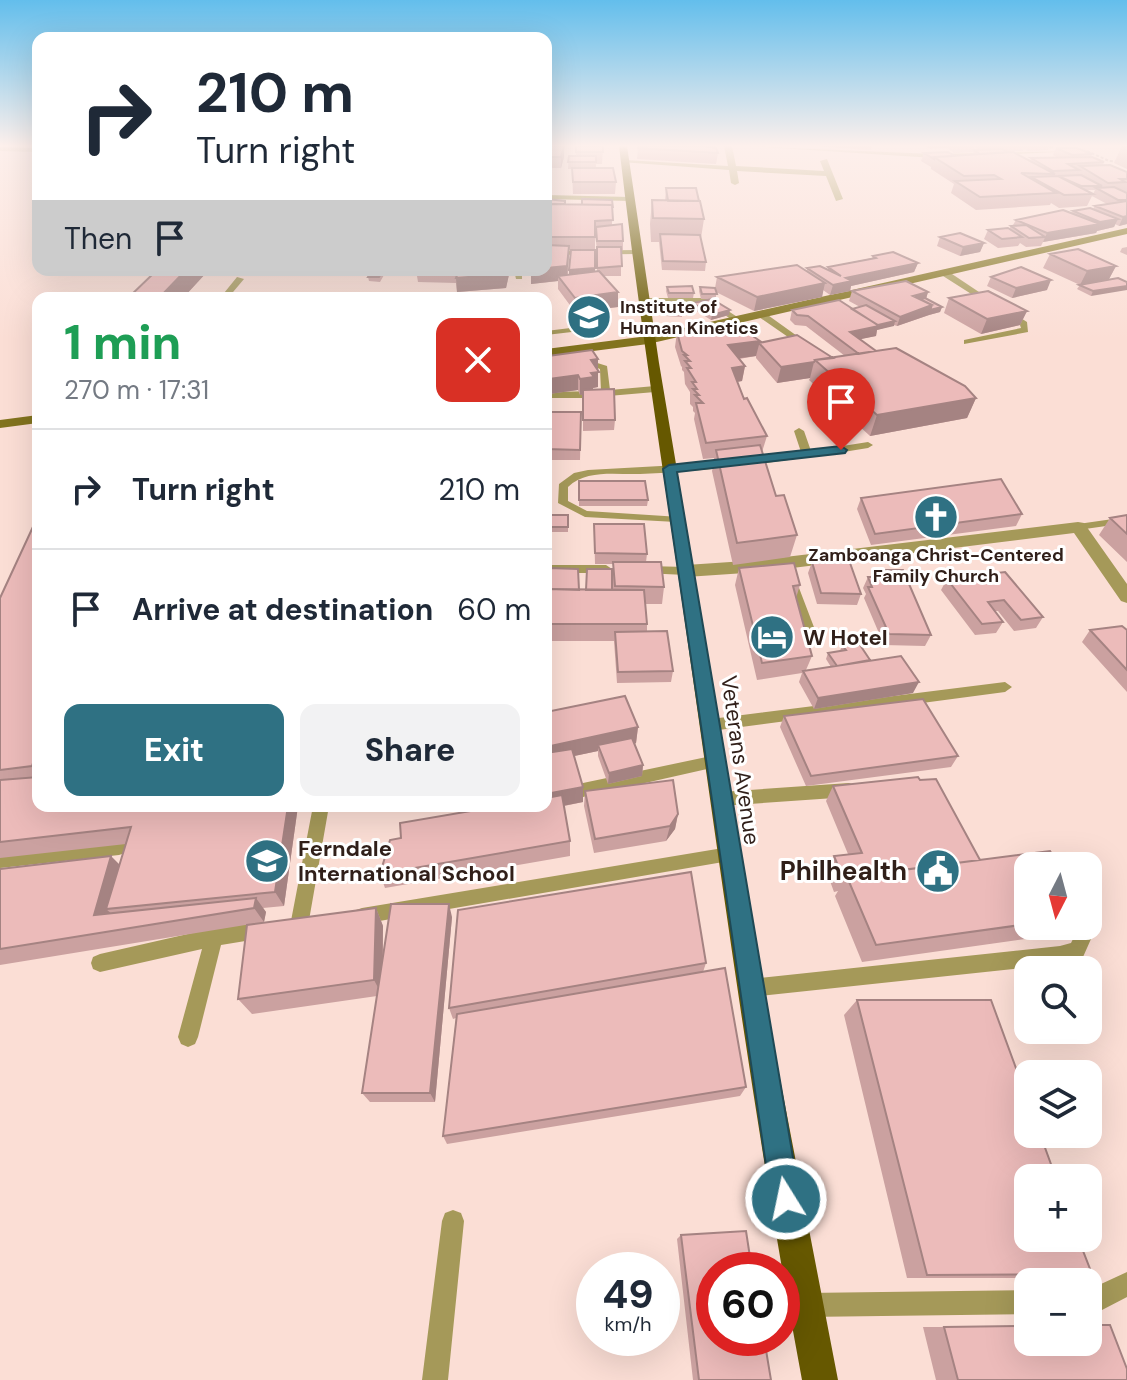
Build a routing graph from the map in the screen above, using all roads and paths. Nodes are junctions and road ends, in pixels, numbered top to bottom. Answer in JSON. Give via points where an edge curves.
{"nodes":[{"id":1,"x":632,"y":210,"type":"edge"},
{"id":2,"x":1125,"y":233,"type":"edge"},
{"id":3,"x":637,"y":252,"type":"junction"},
{"id":4,"x":552,"y":253,"type":"edge"},
{"id":5,"x":946,"y":274,"type":"junction"},
{"id":6,"x":240,"y":279,"type":"dead end"},
{"id":7,"x":229,"y":292,"type":"edge"},
{"id":8,"x":643,"y":300,"type":"junction"},
{"id":9,"x":762,"y":315,"type":"junction"},
{"id":10,"x":738,"y":320,"type":"junction"},
{"id":11,"x":603,"y":326,"type":"dead end"},
{"id":12,"x":552,"y":332,"type":"edge"},
{"id":13,"x":648,"y":340,"type":"junction"},
{"id":14,"x":967,"y":342,"type":"dead end"},
{"id":15,"x":811,"y":349,"type":"edge"},
{"id":16,"x":552,"y":352,"type":"edge"},
{"id":17,"x":552,"y":368,"type":"edge"},
{"id":18,"x":655,"y":389,"type":"junction"},
{"id":19,"x":606,"y":393,"type":"junction"},
{"id":20,"x":552,"y":395,"type":"edge"},
{"id":21,"x":32,"y":419,"type":"edge"},
{"id":22,"x":0,"y":424,"type":"edge"},
{"id":23,"x":799,"y":431,"type":"dead end"},
{"id":24,"x":868,"y":445,"type":"dead end"},
{"id":25,"x":807,"y":455,"type":"junction"},
{"id":26,"x":669,"y":469,"type":"junction"},
{"id":27,"x":676,"y":519,"type":"junction"},
{"id":28,"x":1127,"y":520,"type":"edge"},
{"id":29,"x":1078,"y":527,"type":"junction"},
{"id":30,"x":784,"y":563,"type":"junction"},
{"id":31,"x":552,"y":569,"type":"edge"},
{"id":32,"x":624,"y":570,"type":"edge"},
{"id":33,"x":639,"y":570,"type":"edge"},
{"id":34,"x":686,"y":571,"type":"junction"},
{"id":35,"x":1127,"y":597,"type":"edge"},
{"id":36,"x":813,"y":643,"type":"dead end"},
{"id":37,"x":1005,"y":687,"type":"dead end"},
{"id":38,"x":711,"y":725,"type":"junction"},
{"id":39,"x":716,"y":761,"type":"junction"},
{"id":40,"x":860,"y":789,"type":"edge"},
{"id":41,"x":583,"y":790,"type":"edge"},
{"id":42,"x":721,"y":799,"type":"junction"},
{"id":43,"x":320,"y":812,"type":"edge"},
{"id":44,"x":119,"y":848,"type":"edge"},
{"id":45,"x":729,"y":854,"type":"junction"},
{"id":46,"x":0,"y":860,"type":"edge"},
{"id":47,"x":345,"y":919,"type":"edge"},
{"id":48,"x":214,"y":937,"type":"junction"},
{"id":49,"x":1082,"y":940,"type":"edge"},
{"id":50,"x":100,"y":963,"type":"dead end"},
{"id":51,"x":750,"y":988,"type":"junction"},
{"id":52,"x":188,"y":1037,"type":"dead end"},
{"id":53,"x":453,"y":1221,"type":"dead end"},
{"id":54,"x":1127,"y":1284,"type":"edge"},
{"id":55,"x":1102,"y":1298,"type":"edge"},
{"id":56,"x":1014,"y":1302,"type":"edge"},
{"id":57,"x":804,"y":1305,"type":"junction"},
{"id":58,"x":435,"y":1380,"type":"edge"},
{"id":59,"x":820,"y":1380,"type":"edge"}],
"edges":[{"from":1,"to":3,"type":"main road","name":"Veterans Avenue"},
{"from":2,"to":5,"type":"main road"},
{"from":3,"to":4,"type":"lane"},
{"from":3,"to":8,"type":"main road","name":"Veterans Avenue"},
{"from":5,"to":9,"type":"main road"},
{"from":5,"to":14,"type":"lane","via":[[1024,324],[1025,330]]},
{"from":6,"to":7,"type":"lane"},
{"from":8,"to":10,"type":"lane","via":[[708,300]]},
{"from":8,"to":13,"type":"main road","name":"Veterans Avenue"},
{"from":9,"to":10,"type":"main road"},
{"from":9,"to":15,"type":"lane"},
{"from":10,"to":13,"type":"main road"},
{"from":11,"to":12,"type":"lane"},
{"from":13,"to":16,"type":"main road"},
{"from":13,"to":18,"type":"main road","name":"Veterans Avenue"},
{"from":17,"to":19,"type":"lane","via":[[600,364]]},
{"from":18,"to":19,"type":"lane"},
{"from":18,"to":26,"type":"main road","name":"Veterans Avenue"},
{"from":19,"to":20,"type":"lane"},
{"from":21,"to":22,"type":"main road"},
{"from":23,"to":25,"type":"lane"},
{"from":24,"to":25,"type":"lane"},
{"from":25,"to":26,"type":"lane"},
{"from":26,"to":27,"type":"main road","name":"Veterans Avenue"},
{"from":26,"to":27,"type":"lane","via":[[582,473],[563,486],[563,503],[585,514]]},
{"from":27,"to":34,"type":"main road","name":"Veterans Avenue"},
{"from":28,"to":29,"type":"lane"},
{"from":29,"to":30,"type":"street"},
{"from":29,"to":35,"type":"street"},
{"from":30,"to":34,"type":"street"},
{"from":30,"to":36,"type":"lane"},
{"from":31,"to":32,"type":"lane"},
{"from":33,"to":34,"type":"lane"},
{"from":34,"to":38,"type":"main road","name":"Veterans Avenue"},
{"from":37,"to":38,"type":"lane"},
{"from":38,"to":39,"type":"main road","name":"Veterans Avenue"},
{"from":39,"to":41,"type":"lane"},
{"from":39,"to":42,"type":"main road","name":"Veterans Avenue"},
{"from":40,"to":42,"type":"lane"},
{"from":42,"to":45,"type":"main road","name":"Veterans Avenue"},
{"from":43,"to":48,"type":"lane","via":[[307,925]]},
{"from":44,"to":46,"type":"lane"},
{"from":45,"to":47,"type":"lane"},
{"from":45,"to":51,"type":"main road","name":"Veterans Avenue"},
{"from":48,"to":50,"type":"lane"},
{"from":48,"to":52,"type":"lane"},
{"from":49,"to":51,"type":"lane","via":[[1077,951],[1060,955]]},
{"from":51,"to":57,"type":"main road","name":"Veterans Avenue"},
{"from":53,"to":58,"type":"lane"},
{"from":54,"to":55,"type":"lane"},
{"from":56,"to":57,"type":"lane"},
{"from":57,"to":59,"type":"main road","name":"Veterans Avenue"}]}
